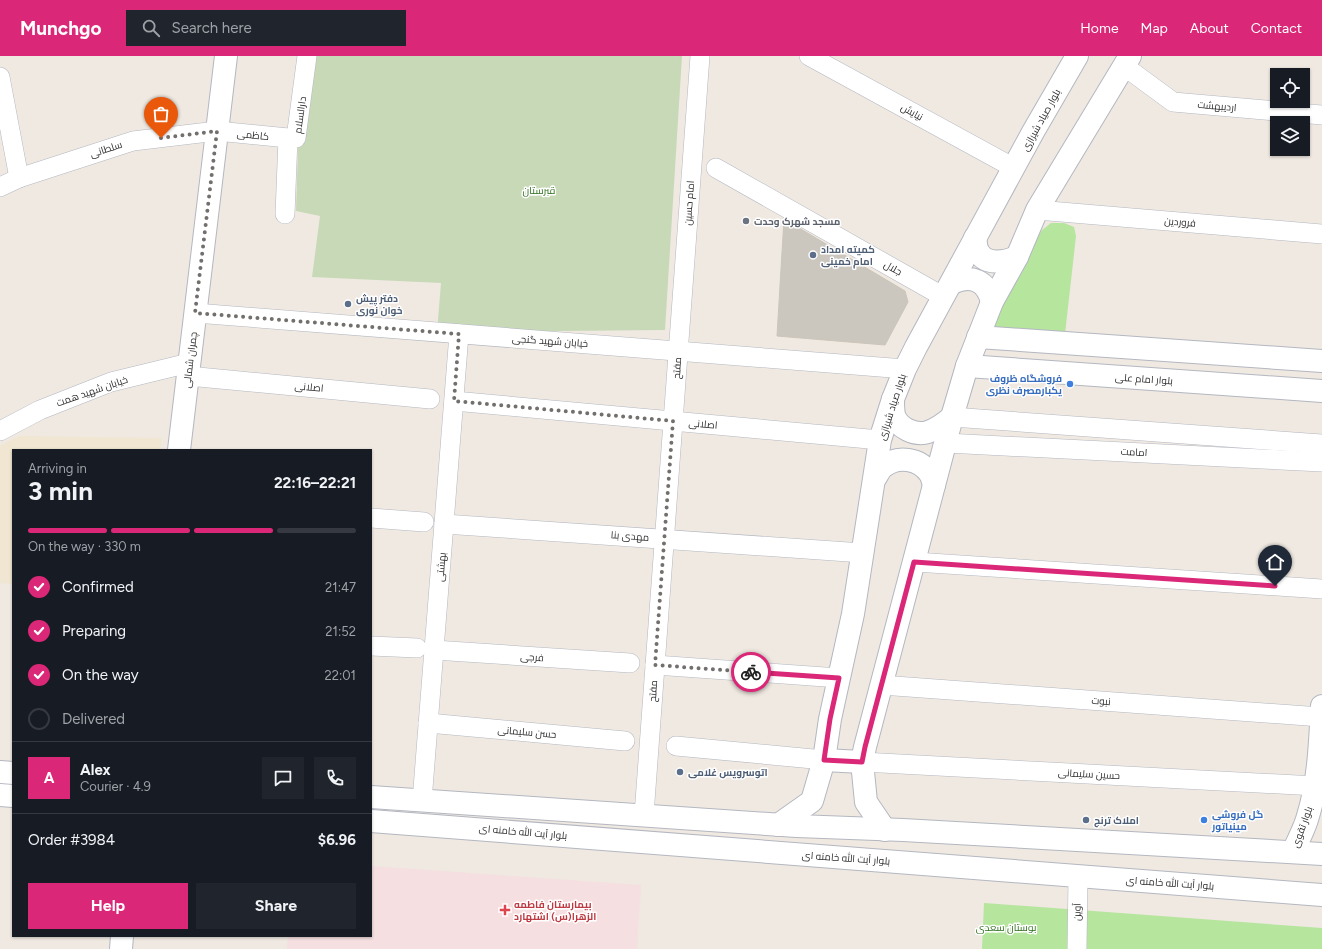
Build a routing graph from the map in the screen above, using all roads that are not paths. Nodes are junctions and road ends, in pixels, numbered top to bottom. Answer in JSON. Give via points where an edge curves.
{"nodes":[{"id":1,"x":226,"y":56,"type":"edge"},
{"id":2,"x":307,"y":56,"type":"edge"},
{"id":3,"x":700,"y":56,"type":"edge"},
{"id":4,"x":809,"y":56,"type":"edge"},
{"id":5,"x":1077,"y":56,"type":"edge"},
{"id":6,"x":1127,"y":61,"type":"edge"},
{"id":7,"x":0,"y":77,"type":"edge"},
{"id":8,"x":1322,"y":115,"type":"edge"},
{"id":9,"x":217,"y":131,"type":"junction"},
{"id":10,"x":288,"y":138,"type":"junction"},
{"id":11,"x":716,"y":168,"type":"dead end"},
{"id":12,"x":1014,"y":168,"type":"junction"},
{"id":13,"x":19,"y":178,"type":"junction"},
{"id":14,"x":0,"y":187,"type":"edge"},
{"id":15,"x":1037,"y":210,"type":"junction"},
{"id":16,"x":286,"y":214,"type":"dead end"},
{"id":17,"x":1322,"y":234,"type":"edge"},
{"id":18,"x":975,"y":238,"type":"junction"},
{"id":19,"x":1017,"y":258,"type":"junction"},
{"id":20,"x":948,"y":290,"type":"junction"},
{"id":21,"x":992,"y":302,"type":"junction"},
{"id":22,"x":195,"y":313,"type":"junction"},
{"id":23,"x":459,"y":334,"type":"junction"},
{"id":24,"x":978,"y":337,"type":"junction"},
{"id":25,"x":678,"y":351,"type":"junction"},
{"id":26,"x":1322,"y":361,"type":"edge"},
{"id":27,"x":967,"y":366,"type":"junction"},
{"id":28,"x":188,"y":369,"type":"junction"},
{"id":29,"x":905,"y":369,"type":"junction"},
{"id":30,"x":1322,"y":391,"type":"edge"},
{"id":31,"x":430,"y":399,"type":"dead end"},
{"id":32,"x":893,"y":399,"type":"junction"},
{"id":33,"x":454,"y":401,"type":"junction"},
{"id":34,"x":952,"y":417,"type":"junction"},
{"id":35,"x":673,"y":421,"type":"junction"},
{"id":36,"x":0,"y":432,"type":"edge"},
{"id":37,"x":880,"y":440,"type":"junction"},
{"id":38,"x":946,"y":443,"type":"junction"},
{"id":39,"x":1322,"y":444,"type":"edge"},
{"id":40,"x":179,"y":449,"type":"edge"},
{"id":41,"x":1322,"y":462,"type":"edge"},
{"id":42,"x":876,"y":477,"type":"junction"},
{"id":43,"x":934,"y":486,"type":"junction"},
{"id":44,"x":372,"y":518,"type":"edge"},
{"id":45,"x":424,"y":522,"type":"dead end"},
{"id":46,"x":444,"y":524,"type":"junction"},
{"id":47,"x":664,"y":539,"type":"junction"},
{"id":48,"x":863,"y":553,"type":"junction"},
{"id":49,"x":914,"y":562,"type":"junction"},
{"id":50,"x":1322,"y":589,"type":"edge"},
{"id":51,"x":372,"y":646,"type":"edge"},
{"id":52,"x":426,"y":649,"type":"junction"},
{"id":53,"x":630,"y":663,"type":"dead end"},
{"id":54,"x":655,"y":665,"type":"junction"},
{"id":55,"x":839,"y":678,"type":"junction"},
{"id":56,"x":881,"y":685,"type":"junction"},
{"id":57,"x":1322,"y":706,"type":"edge"},
{"id":58,"x":1322,"y":717,"type":"edge"},
{"id":59,"x":428,"y":724,"type":"junction"},
{"id":60,"x":625,"y":741,"type":"dead end"},
{"id":61,"x":676,"y":746,"type":"dead end"},
{"id":62,"x":824,"y":760,"type":"junction"},
{"id":63,"x":862,"y":762,"type":"junction"},
{"id":64,"x":0,"y":772,"type":"edge"},
{"id":65,"x":12,"y":772,"type":"edge"},
{"id":66,"x":1319,"y":789,"type":"edge"},
{"id":67,"x":0,"y":795,"type":"edge"},
{"id":68,"x":12,"y":796,"type":"edge"},
{"id":69,"x":372,"y":797,"type":"edge"},
{"id":70,"x":422,"y":801,"type":"junction"},
{"id":71,"x":644,"y":815,"type":"junction"},
{"id":72,"x":372,"y":821,"type":"edge"},
{"id":73,"x":778,"y":825,"type":"junction"},
{"id":74,"x":885,"y":830,"type":"junction"},
{"id":75,"x":1293,"y":852,"type":"junction"},
{"id":76,"x":1322,"y":854,"type":"edge"},
{"id":77,"x":1078,"y":876,"type":"junction"},
{"id":78,"x":1322,"y":895,"type":"edge"},
{"id":79,"x":122,"y":937,"type":"edge"},
{"id":80,"x":121,"y":949,"type":"edge"},
{"id":81,"x":1076,"y":949,"type":"edge"}],
"edges":[{"from":1,"to":9,"type":"street","name":"چمران شمالی"},
{"from":2,"to":10,"type":"street","name":"دارالسلام","via":[[296,138]]},
{"from":3,"to":25,"type":"street","name":"امام حسین"},
{"from":4,"to":12,"type":"street","name":"نیایش"},
{"from":5,"to":12,"type":"street","name":"بلوار صیاد شیرازی"},
{"from":6,"to":8,"type":"street","name":"اردیبهشت","via":[[1173,102]]},
{"from":6,"to":15,"type":"street"},
{"from":7,"to":13,"type":"street"},
{"from":9,"to":10,"type":"street","name":"کاظمی"},
{"from":9,"to":13,"type":"street","name":"سلطانی","via":[[132,141]]},
{"from":9,"to":22,"type":"street","name":"چمران شمالی"},
{"from":10,"to":16,"type":"street","name":"دارالسلام"},
{"from":11,"to":20,"type":"street","name":"جلال"},
{"from":12,"to":18,"type":"street","name":"بلوار صیاد شیرازی"},
{"from":13,"to":14,"type":"street","name":"سلطانی"},
{"from":15,"to":17,"type":"street","name":"فروردین"},
{"from":15,"to":19,"type":"street"},
{"from":18,"to":19,"type":"street","via":[[978,251],[985,259],[997,262]]},
{"from":18,"to":20,"type":"street","name":"بلوار صیاد شیرازی"},
{"from":19,"to":21,"type":"street"},
{"from":20,"to":21,"type":"street","via":[[960,279],[977,281],[990,293]]},
{"from":20,"to":29,"type":"street","name":"بلوار صیاد شیرازی"},
{"from":21,"to":24,"type":"street"},
{"from":22,"to":23,"type":"street","name":"خیابان شهید گنجی"},
{"from":22,"to":28,"type":"street","name":"چمران شمالی"},
{"from":23,"to":25,"type":"street","name":"خیابان شهید گنجی"},
{"from":23,"to":33,"type":"street","name":"بهشتی"},
{"from":24,"to":26,"type":"street"},
{"from":24,"to":27,"type":"street"},
{"from":25,"to":29,"type":"street","name":"خیابان شهید گنجی"},
{"from":25,"to":35,"type":"street","name":"مفتح"},
{"from":27,"to":30,"type":"street","name":"بلوار امام علی"},
{"from":27,"to":34,"type":"street"},
{"from":28,"to":31,"type":"street","name":"اصلانی"},
{"from":28,"to":36,"type":"street","name":"خیابان شهید همت","via":[[111,382],[40,410]]},
{"from":28,"to":40,"type":"street","name":"چمران شمالی"},
{"from":29,"to":32,"type":"street","name":"بلوار صیاد شیرازی"},
{"from":32,"to":34,"type":"street","via":[[894,416],[901,426],[913,432],[927,432]]},
{"from":32,"to":37,"type":"street","name":"بلوار صیاد شیرازی"},
{"from":33,"to":35,"type":"street","name":"اصلانی"},
{"from":33,"to":46,"type":"street","name":"بهشتی"},
{"from":34,"to":38,"type":"street"},
{"from":34,"to":39,"type":"street"},
{"from":35,"to":37,"type":"street","name":"اصلانی"},
{"from":35,"to":47,"type":"street","name":"مفتح"},
{"from":37,"to":42,"type":"street","name":"بلوار صیاد شیرازی"},
{"from":38,"to":41,"type":"street","name":"امامت"},
{"from":38,"to":43,"type":"street"},
{"from":42,"to":43,"type":"street","via":[[884,466],[895,460],[908,459],[920,464],[930,473]]},
{"from":42,"to":48,"type":"street","name":"بلوار صیاد شیرازی"},
{"from":43,"to":49,"type":"street"},
{"from":44,"to":45,"type":"street"},
{"from":46,"to":47,"type":"street","name":"مهدی بنا"},
{"from":46,"to":52,"type":"street","name":"بهشتی"},
{"from":47,"to":48,"type":"street","name":"مهدی بنا"},
{"from":47,"to":54,"type":"street","name":"مفتح"},
{"from":48,"to":55,"type":"street","name":"بلوار صیاد شیرازی"},
{"from":49,"to":50,"type":"street"},
{"from":49,"to":56,"type":"street"},
{"from":51,"to":52,"type":"street","name":"فرجی"},
{"from":52,"to":53,"type":"street","name":"فرجی"},
{"from":52,"to":59,"type":"street","name":"بهشتی"},
{"from":54,"to":55,"type":"street"},
{"from":54,"to":71,"type":"street","name":"مفتح"},
{"from":55,"to":62,"type":"street","name":"بلوار صیاد شیرازی"},
{"from":56,"to":58,"type":"street","name":"نبوت"},
{"from":56,"to":63,"type":"street"},
{"from":57,"to":58,"type":"street","name":"بلوار تقوی"},
{"from":58,"to":66,"type":"street","name":"بلوار تقوی"},
{"from":59,"to":60,"type":"street","name":"حسن سلیمانی"},
{"from":59,"to":70,"type":"street","name":"بهشتی"},
{"from":61,"to":62,"type":"street"},
{"from":62,"to":63,"type":"street"},
{"from":62,"to":73,"type":"street","name":"بلوار صیاد شیرازی","via":[[812,801]]},
{"from":63,"to":66,"type":"street","name":"حسین سلیمانی"},
{"from":63,"to":74,"type":"street","via":[[866,802]]},
{"from":64,"to":65,"type":"street"},
{"from":66,"to":75,"type":"street","name":"بلوار تقوی"},
{"from":67,"to":68,"type":"street"},
{"from":69,"to":70,"type":"street"},
{"from":70,"to":71,"type":"street"},
{"from":71,"to":73,"type":"street"},
{"from":72,"to":77,"type":"street","name":"بلوار آیت الله خامنه ای"},
{"from":73,"to":74,"type":"street"},
{"from":74,"to":75,"type":"street"},
{"from":75,"to":76,"type":"street"},
{"from":77,"to":78,"type":"street","name":"بلوار آیت الله خامنه ای"},
{"from":77,"to":81,"type":"street","name":"آوین"},
{"from":79,"to":80,"type":"street"}]}
